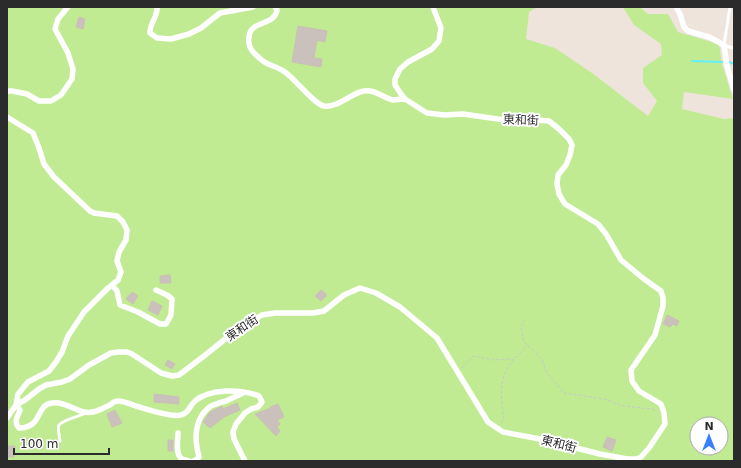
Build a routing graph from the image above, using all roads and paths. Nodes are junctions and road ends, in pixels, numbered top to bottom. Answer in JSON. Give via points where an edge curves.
{"nodes":[{"id":1,"x":68,"y":7,"type":"edge"},
{"id":2,"x":157,"y":7,"type":"edge"},
{"id":3,"x":253,"y":7,"type":"edge"},
{"id":4,"x":275,"y":7,"type":"edge"},
{"id":5,"x":433,"y":7,"type":"edge"},
{"id":6,"x":676,"y":7,"type":"edge"},
{"id":7,"x":730,"y":7,"type":"edge"},
{"id":8,"x":724,"y":45,"type":"junction"},
{"id":9,"x":734,"y":48,"type":"edge"},
{"id":10,"x":734,"y":90,"type":"edge"},
{"id":11,"x":7,"y":92,"type":"edge"},
{"id":12,"x":405,"y":99,"type":"junction"},
{"id":13,"x":7,"y":117,"type":"edge"},
{"id":14,"x":112,"y":286,"type":"junction"},
{"id":15,"x":156,"y":290,"type":"dead end"},
{"id":16,"x":525,"y":319,"type":"dead end"},
{"id":17,"x":527,"y":345,"type":"junction"},
{"id":18,"x":514,"y":360,"type":"junction"},
{"id":19,"x":458,"y":373,"type":"junction"},
{"id":20,"x":245,"y":392,"type":"junction"},
{"id":21,"x":16,"y":405,"type":"junction"},
{"id":22,"x":89,"y":412,"type":"junction"},
{"id":23,"x":664,"y":413,"type":"junction"},
{"id":24,"x":7,"y":418,"type":"edge"},
{"id":25,"x":497,"y":428,"type":"junction"},
{"id":26,"x":178,"y":433,"type":"dead end"},
{"id":27,"x":60,"y":441,"type":"dead end"},
{"id":28,"x":189,"y":461,"type":"edge"},
{"id":29,"x":193,"y":461,"type":"edge"},
{"id":30,"x":245,"y":461,"type":"edge"}],
"edges":[{"from":1,"to":11,"type":"street","via":[[54,29],[68,53],[73,69],[72,79],[61,95],[51,101],[39,101],[27,94]]},
{"from":2,"to":3,"type":"street","via":[[149,28],[150,34],[157,38],[171,39],[201,28],[220,13]]},
{"from":4,"to":12,"type":"street","via":[[277,15],[274,18],[254,26],[250,31],[249,45],[265,63],[284,71],[315,101],[324,106],[333,105],[364,91],[393,100]]},
{"from":5,"to":12,"type":"street","name":"東和街","via":[[441,28],[439,41],[432,49],[400,69],[395,85]]},
{"from":6,"to":8,"type":"street","via":[[684,27]]},
{"from":7,"to":8,"type":"lane"},
{"from":8,"to":9,"type":"lane"},
{"from":8,"to":10,"type":"street"},
{"from":12,"to":23,"type":"street","name":"東和街","via":[[427,113],[463,114],[512,121],[549,121],[569,138],[572,144],[570,155],[558,175],[557,184],[565,204],[598,224],[621,260],[661,291],[663,306],[655,335],[631,370],[632,382],[640,391],[661,404]]},
{"from":13,"to":14,"type":"street","via":[[33,133],[44,164],[90,211],[117,216],[123,222],[127,230],[126,240],[117,261],[121,272]]},
{"from":14,"to":15,"type":"street","via":[[117,291],[120,305],[160,324],[166,324],[171,315],[172,300]]},
{"from":14,"to":21,"type":"street","via":[[84,312],[68,336],[56,362],[49,371],[28,382],[18,394]]},
{"from":16,"to":17,"type":"path","via":[[521,327]]},
{"from":17,"to":18,"type":"path"},
{"from":17,"to":23,"type":"path","via":[[542,359],[546,372],[564,393]]},
{"from":18,"to":19,"type":"path","via":[[493,360],[473,356]]},
{"from":18,"to":25,"type":"path","via":[[504,375],[501,405],[504,418]]},
{"from":19,"to":21,"type":"street","name":"東和街","via":[[437,338],[400,307],[376,293],[360,288],[344,295],[324,311],[262,315],[234,332],[178,375],[161,373],[127,352],[115,352],[89,365],[70,379],[46,385]]},
{"from":19,"to":25,"type":"street","name":"東和街","via":[[488,422]]},
{"from":20,"to":22,"type":"street","via":[[217,391],[195,401],[186,413],[180,416],[159,414],[127,402],[117,401],[97,412]]},
{"from":20,"to":29,"type":"street","via":[[205,411],[197,425],[195,439],[198,457]]},
{"from":20,"to":30,"type":"street","via":[[259,396],[262,402],[258,407],[245,413],[233,432]]},
{"from":21,"to":22,"type":"street","via":[[20,410],[16,420],[18,428],[30,426],[37,420],[41,410],[51,403],[58,402]]},
{"from":21,"to":24,"type":"street"},
{"from":22,"to":27,"type":"lane","via":[[59,425]]},
{"from":23,"to":25,"type":"street","name":"東和街","via":[[665,424],[649,448],[636,459],[600,454],[503,432]]},
{"from":26,"to":28,"type":"street","via":[[178,454]]}]}
